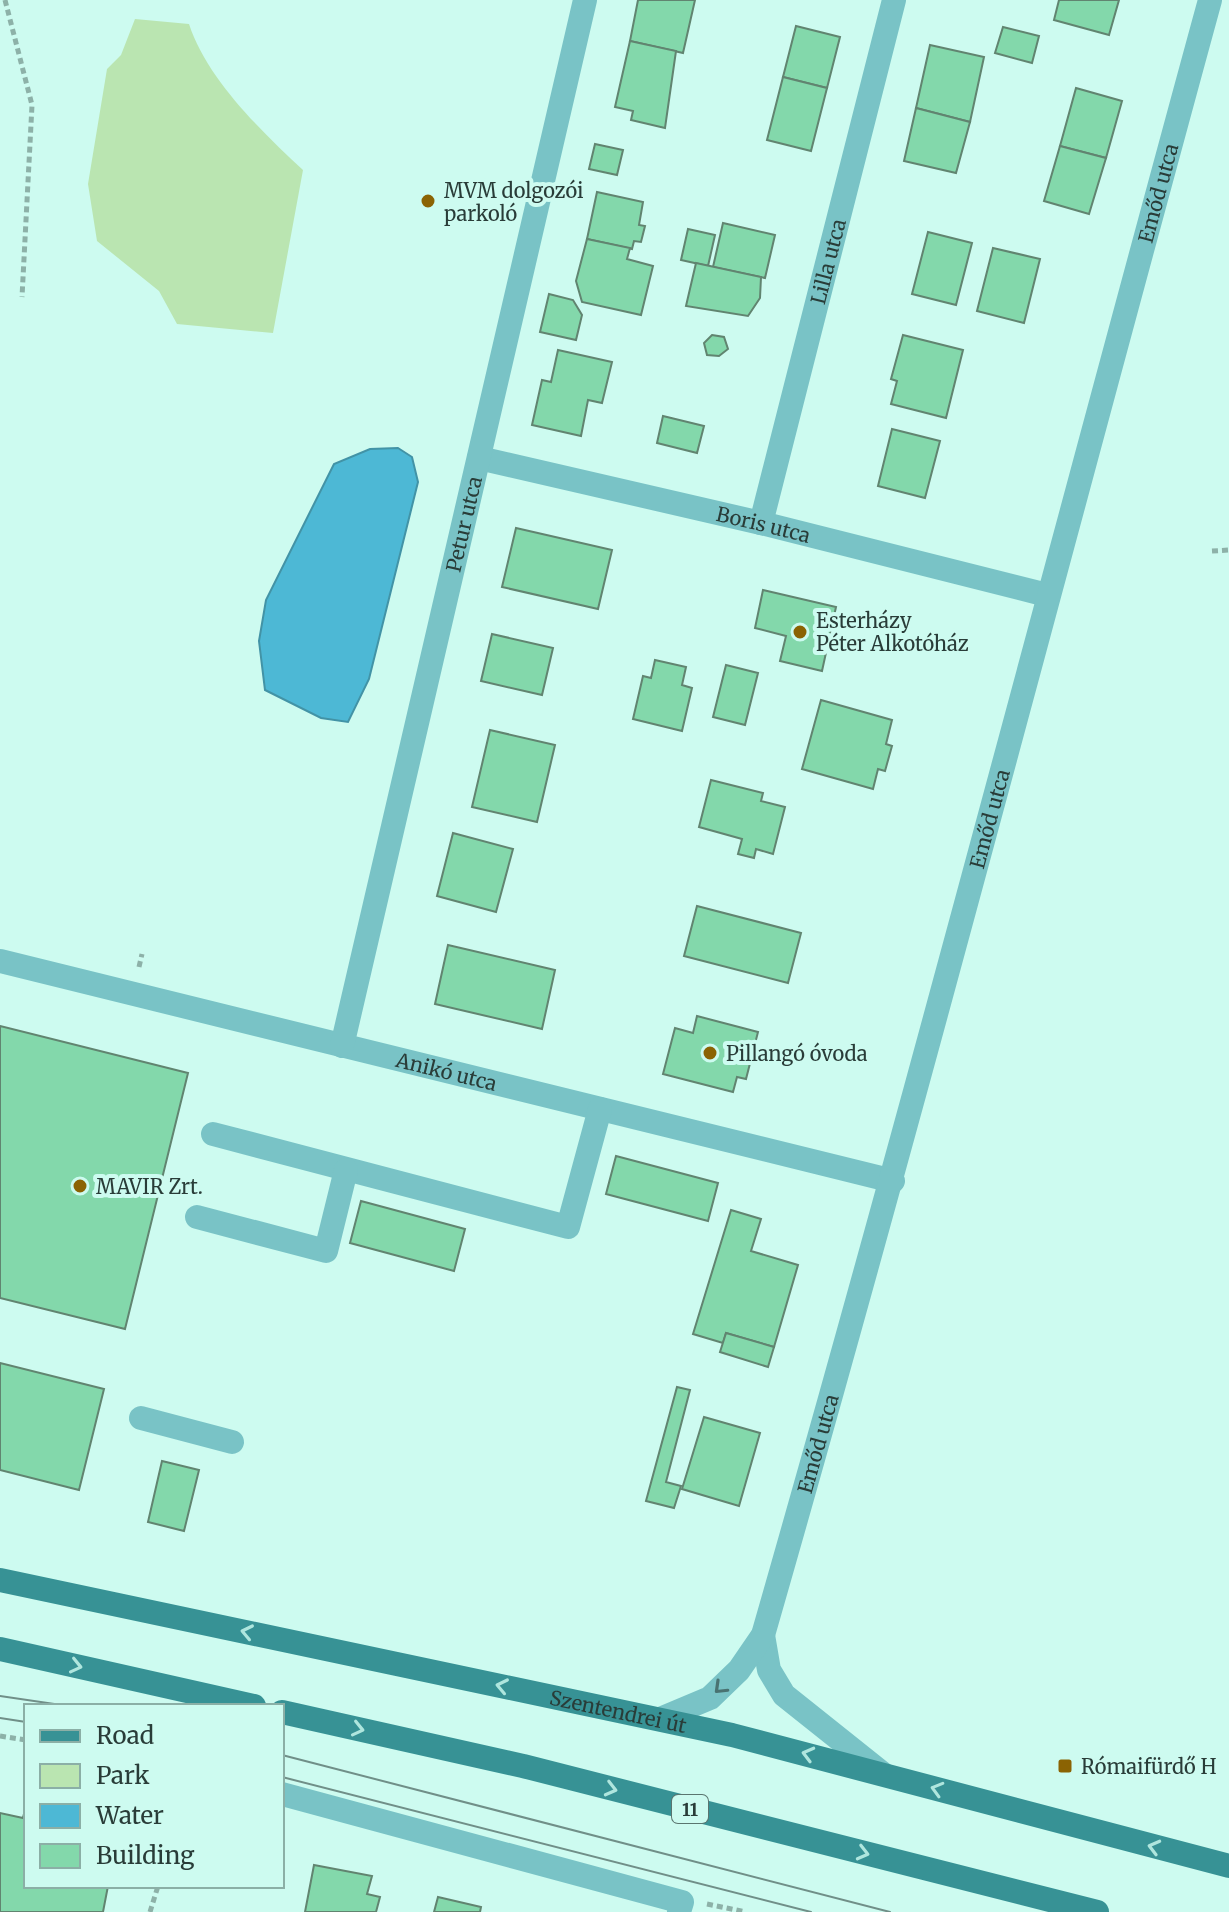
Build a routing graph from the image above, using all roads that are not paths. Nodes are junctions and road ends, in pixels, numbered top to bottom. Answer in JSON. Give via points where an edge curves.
{"nodes":[{"id":1,"x":585,"y":0,"type":"edge"},
{"id":2,"x":894,"y":0,"type":"edge"},
{"id":3,"x":1210,"y":0,"type":"edge"},
{"id":4,"x":479,"y":458,"type":"junction"},
{"id":5,"x":761,"y":523,"type":"junction"},
{"id":6,"x":1047,"y":595,"type":"junction"},
{"id":7,"x":0,"y":961,"type":"edge"},
{"id":8,"x":342,"y":1046,"type":"junction"},
{"id":9,"x":600,"y":1109,"type":"junction"},
{"id":10,"x":213,"y":1134,"type":"dead end"},
{"id":11,"x":346,"y":1170,"type":"junction"},
{"id":12,"x":893,"y":1181,"type":"junction"},
{"id":13,"x":197,"y":1217,"type":"dead end"},
{"id":14,"x":141,"y":1418,"type":"dead end"},
{"id":15,"x":232,"y":1442,"type":"dead end"},
{"id":16,"x":0,"y":1580,"type":"edge"},
{"id":17,"x":763,"y":1635,"type":"junction"},
{"id":18,"x":0,"y":1649,"type":"edge"},
{"id":19,"x":245,"y":1704,"type":"edge"},
{"id":20,"x":284,"y":1712,"type":"edge"},
{"id":21,"x":660,"y":1719,"type":"junction"},
{"id":22,"x":883,"y":1774,"type":"junction"},
{"id":23,"x":284,"y":1795,"type":"edge"},
{"id":24,"x":1229,"y":1866,"type":"edge"},
{"id":25,"x":681,"y":1907,"type":"edge"},
{"id":26,"x":1097,"y":1912,"type":"edge"}],
"edges":[{"from":1,"to":4,"type":"street","name":"Petur utca"},
{"from":2,"to":5,"type":"street","name":"Lilla utca"},
{"from":3,"to":6,"type":"street","name":"Emőd utca"},
{"from":4,"to":5,"type":"street","name":"Boris utca"},
{"from":4,"to":8,"type":"street","name":"Petur utca"},
{"from":5,"to":6,"type":"street","name":"Boris utca"},
{"from":6,"to":12,"type":"street","name":"Emőd utca"},
{"from":7,"to":8,"type":"street","name":"Anikó utca"},
{"from":8,"to":9,"type":"street","name":"Anikó utca"},
{"from":9,"to":11,"type":"street","via":[[568,1227]]},
{"from":9,"to":12,"type":"street","name":"Anikó utca"},
{"from":10,"to":11,"type":"street"},
{"from":11,"to":13,"type":"street","via":[[326,1251]]},
{"from":12,"to":17,"type":"street","name":"Emőd utca"},
{"from":14,"to":15,"type":"street"},
{"from":21,"to":16,"type":"main road","name":"Szentendrei út","one_way":true},
{"from":17,"to":21,"type":"street","name":"Emőd utca","one_way":true,"via":[[739,1670],[710,1698]]},
{"from":17,"to":22,"type":"street","name":"Emőd utca","via":[[769,1670],[784,1695]]},
{"from":18,"to":19,"type":"main road","one_way":true},
{"from":20,"to":26,"type":"main road","number":"11","one_way":true,"via":[[523,1766]]},
{"from":22,"to":21,"type":"main road","name":"Szentendrei út","one_way":true},
{"from":24,"to":22,"type":"main road","name":"Szentendrei út","one_way":true},
{"from":23,"to":25,"type":"street"}]}
